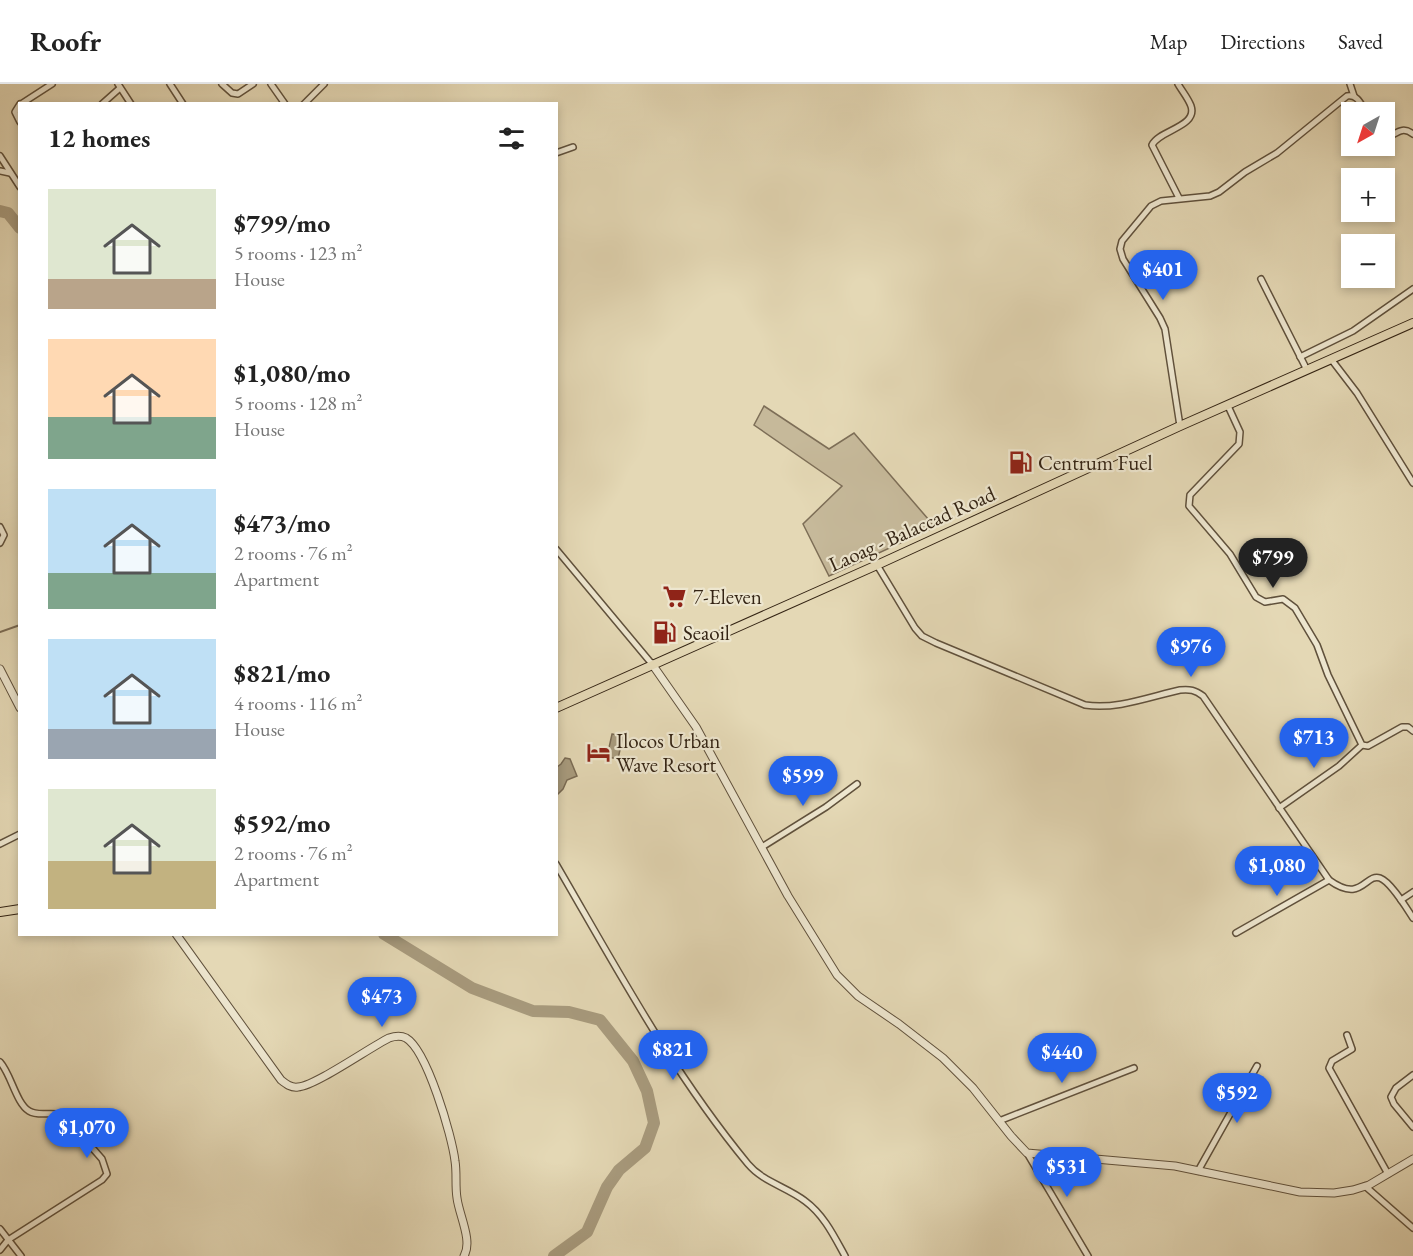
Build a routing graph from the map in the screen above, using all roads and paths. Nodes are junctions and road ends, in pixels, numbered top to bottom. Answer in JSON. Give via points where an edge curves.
{"nodes":[{"id":1,"x":52,"y":84,"type":"edge"},
{"id":2,"x":171,"y":84,"type":"edge"},
{"id":3,"x":222,"y":84,"type":"edge"},
{"id":4,"x":253,"y":84,"type":"edge"},
{"id":5,"x":271,"y":84,"type":"edge"},
{"id":6,"x":324,"y":84,"type":"edge"},
{"id":7,"x":1178,"y":84,"type":"edge"},
{"id":8,"x":1350,"y":84,"type":"edge"},
{"id":9,"x":119,"y":86,"type":"edge"},
{"id":10,"x":1354,"y":96,"type":"junction"},
{"id":11,"x":23,"y":102,"type":"edge"},
{"id":12,"x":104,"y":102,"type":"edge"},
{"id":13,"x":129,"y":102,"type":"edge"},
{"id":14,"x":182,"y":102,"type":"edge"},
{"id":15,"x":284,"y":102,"type":"edge"},
{"id":16,"x":306,"y":102,"type":"edge"},
{"id":17,"x":1358,"y":102,"type":"edge"},
{"id":18,"x":1395,"y":133,"type":"edge"},
{"id":19,"x":1413,"y":134,"type":"edge"},
{"id":20,"x":573,"y":147,"type":"dead end"},
{"id":21,"x":558,"y":152,"type":"edge"},
{"id":22,"x":0,"y":156,"type":"edge"},
{"id":23,"x":0,"y":171,"type":"edge"},
{"id":24,"x":10,"y":172,"type":"junction"},
{"id":25,"x":18,"y":183,"type":"edge"},
{"id":26,"x":1179,"y":198,"type":"junction"},
{"id":27,"x":1261,"y":279,"type":"dead end"},
{"id":28,"x":1413,"y":290,"type":"edge"},
{"id":29,"x":1413,"y":323,"type":"edge"},
{"id":30,"x":1300,"y":357,"type":"junction"},
{"id":31,"x":1331,"y":359,"type":"junction"},
{"id":32,"x":1306,"y":370,"type":"junction"},
{"id":33,"x":1228,"y":406,"type":"junction"},
{"id":34,"x":1180,"y":426,"type":"junction"},
{"id":35,"x":1413,"y":483,"type":"edge"},
{"id":36,"x":0,"y":527,"type":"edge"},
{"id":37,"x":0,"y":543,"type":"edge"},
{"id":38,"x":558,"y":551,"type":"edge"},
{"id":39,"x":877,"y":565,"type":"junction"},
{"id":40,"x":652,"y":664,"type":"junction"},
{"id":41,"x":0,"y":669,"type":"edge"},
{"id":42,"x":18,"y":704,"type":"edge"},
{"id":43,"x":558,"y":707,"type":"edge"},
{"id":44,"x":1413,"y":731,"type":"edge"},
{"id":45,"x":1362,"y":745,"type":"junction"},
{"id":46,"x":857,"y":784,"type":"dead end"},
{"id":47,"x":1280,"y":808,"type":"junction"},
{"id":48,"x":18,"y":835,"type":"edge"},
{"id":49,"x":0,"y":844,"type":"edge"},
{"id":50,"x":762,"y":847,"type":"junction"},
{"id":51,"x":558,"y":867,"type":"edge"},
{"id":52,"x":1329,"y":880,"type":"junction"},
{"id":53,"x":1413,"y":892,"type":"edge"},
{"id":54,"x":1401,"y":900,"type":"junction"},
{"id":55,"x":18,"y":909,"type":"edge"},
{"id":56,"x":0,"y":912,"type":"edge"},
{"id":57,"x":1413,"y":918,"type":"edge"},
{"id":58,"x":1236,"y":933,"type":"dead end"},
{"id":59,"x":177,"y":936,"type":"edge"},
{"id":60,"x":1347,"y":1035,"type":"dead end"},
{"id":61,"x":0,"y":1062,"type":"edge"},
{"id":62,"x":1257,"y":1065,"type":"dead end"},
{"id":63,"x":1134,"y":1068,"type":"dead end"},
{"id":64,"x":1413,"y":1075,"type":"edge"},
{"id":65,"x":999,"y":1122,"type":"junction"},
{"id":66,"x":1413,"y":1127,"type":"edge"},
{"id":67,"x":1027,"y":1153,"type":"junction"},
{"id":68,"x":1413,"y":1159,"type":"edge"},
{"id":69,"x":1198,"y":1171,"type":"junction"},
{"id":70,"x":1388,"y":1174,"type":"junction"},
{"id":71,"x":1365,"y":1186,"type":"junction"},
{"id":72,"x":1413,"y":1227,"type":"edge"},
{"id":73,"x":0,"y":1229,"type":"edge"},
{"id":74,"x":8,"y":1240,"type":"junction"},
{"id":75,"x":0,"y":1250,"type":"edge"},
{"id":76,"x":21,"y":1256,"type":"edge"},
{"id":77,"x":464,"y":1256,"type":"edge"},
{"id":78,"x":845,"y":1256,"type":"edge"},
{"id":79,"x":1088,"y":1256,"type":"edge"}],
"edges":[{"from":1,"to":11,"type":"street"},
{"from":2,"to":14,"type":"street"},
{"from":3,"to":4,"type":"street","via":[[238,94]]},
{"from":5,"to":15,"type":"street"},
{"from":6,"to":16,"type":"street"},
{"from":7,"to":26,"type":"street","via":[[1191,113],[1185,122],[1152,145]]},
{"from":8,"to":10,"type":"street"},
{"from":9,"to":12,"type":"street"},
{"from":9,"to":13,"type":"street"},
{"from":10,"to":17,"type":"street"},
{"from":10,"to":26,"type":"street","via":[[1343,98],[1277,153],[1218,192]]},
{"from":18,"to":19,"type":"street","via":[[1405,129]]},
{"from":20,"to":21,"type":"street"},
{"from":22,"to":24,"type":"street"},
{"from":23,"to":24,"type":"street"},
{"from":24,"to":25,"type":"street"},
{"from":26,"to":34,"type":"street","via":[[1151,206],[1126,234],[1120,249],[1165,329]]},
{"from":27,"to":30,"type":"street"},
{"from":28,"to":30,"type":"street","via":[[1353,331]]},
{"from":29,"to":31,"type":"main road","name":"Laoag - Balaccad Road"},
{"from":30,"to":32,"type":"street"},
{"from":31,"to":32,"type":"main road","name":"Laoag - Balaccad Road"},
{"from":31,"to":35,"type":"street"},
{"from":32,"to":33,"type":"main road","name":"Laoag - Balaccad Road"},
{"from":33,"to":34,"type":"main road","name":"Laoag - Balaccad Road"},
{"from":33,"to":45,"type":"street","via":[[1240,432],[1239,444],[1190,495],[1189,506],[1230,554],[1256,597],[1265,602],[1283,599],[1294,608],[1317,645]]},
{"from":34,"to":39,"type":"main road","name":"Laoag - Balaccad Road"},
{"from":36,"to":37,"type":"street","via":[[4,535]]},
{"from":38,"to":40,"type":"street"},
{"from":39,"to":40,"type":"main road","name":"Laoag - Balaccad Road"},
{"from":39,"to":47,"type":"street","via":[[922,636],[1085,705],[1111,706],[1180,690],[1197,691]]},
{"from":40,"to":43,"type":"main road","name":"Laoag - Balaccad Road"},
{"from":40,"to":50,"type":"street","via":[[696,727]]},
{"from":41,"to":42,"type":"street"},
{"from":44,"to":45,"type":"street","via":[[1402,727],[1368,746]]},
{"from":45,"to":47,"type":"street"},
{"from":46,"to":50,"type":"street"},
{"from":47,"to":52,"type":"street"},
{"from":48,"to":49,"type":"street"},
{"from":50,"to":65,"type":"street","via":[[837,975],[858,996],[943,1058]]},
{"from":51,"to":78,"type":"street","via":[[661,1045],[732,1143],[750,1167],[815,1208]]},
{"from":52,"to":54,"type":"street","via":[[1351,890],[1379,878]]},
{"from":52,"to":58,"type":"street"},
{"from":53,"to":54,"type":"street"},
{"from":54,"to":57,"type":"street"},
{"from":55,"to":56,"type":"main road"},
{"from":59,"to":77,"type":"street","via":[[289,1086],[296,1088],[312,1082],[389,1038],[403,1036],[414,1045],[436,1092],[453,1150],[457,1198],[467,1242]]},
{"from":60,"to":70,"type":"street","via":[[1352,1049],[1332,1061],[1329,1068]]},
{"from":61,"to":74,"type":"street","via":[[27,1109],[66,1118],[102,1159],[107,1174]]},
{"from":62,"to":69,"type":"street"},
{"from":63,"to":65,"type":"street"},
{"from":64,"to":66,"type":"street","via":[[1391,1096]]},
{"from":65,"to":67,"type":"street"},
{"from":67,"to":69,"type":"street"},
{"from":67,"to":79,"type":"street"},
{"from":68,"to":70,"type":"street"},
{"from":69,"to":71,"type":"street","via":[[1300,1192],[1334,1193]]},
{"from":70,"to":71,"type":"street"},
{"from":71,"to":72,"type":"street"},
{"from":73,"to":74,"type":"street"},
{"from":74,"to":75,"type":"street"},
{"from":74,"to":76,"type":"street"}]}
